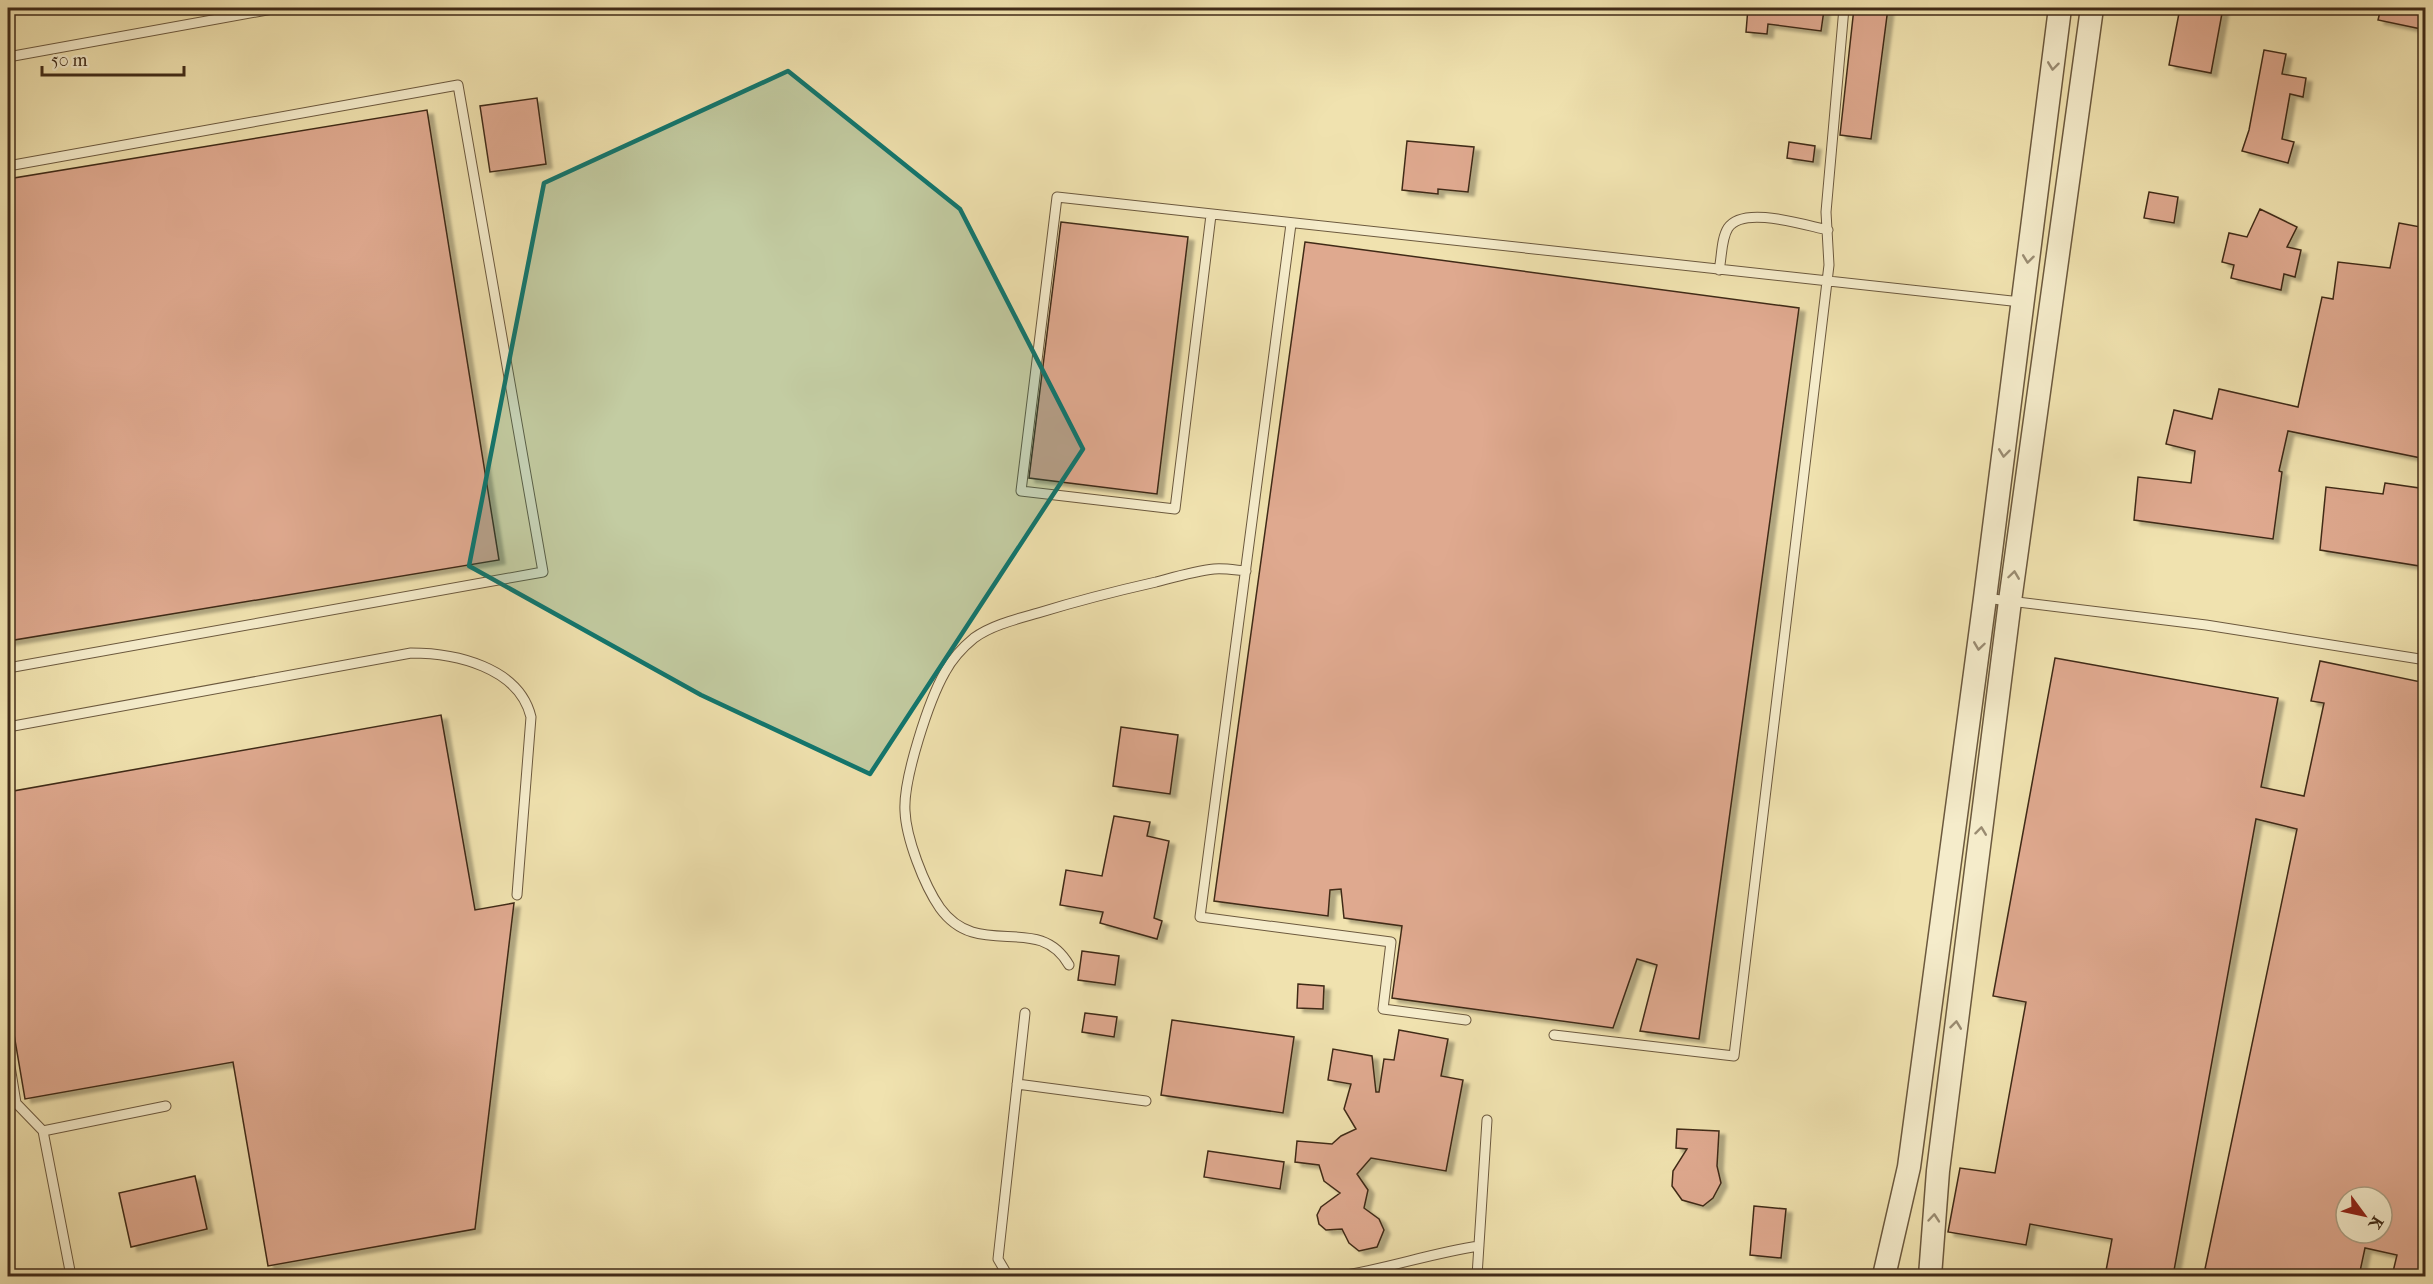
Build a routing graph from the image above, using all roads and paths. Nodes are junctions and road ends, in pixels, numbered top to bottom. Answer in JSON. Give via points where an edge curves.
{"nodes":[{"id":1,"x":278,"y":8,"type":"edge"},
{"id":2,"x":1844,"y":8,"type":"edge"},
{"id":3,"x":2060,"y":8,"type":"edge"},
{"id":4,"x":2092,"y":8,"type":"edge"},
{"id":5,"x":8,"y":57,"type":"edge"},
{"id":6,"x":8,"y":166,"type":"edge"},
{"id":7,"x":1211,"y":215,"type":"junction"},
{"id":8,"x":1291,"y":224,"type":"junction"},
{"id":9,"x":1828,"y":230,"type":"junction"},
{"id":10,"x":1719,"y":270,"type":"junction"},
{"id":11,"x":1827,"y":281,"type":"junction"},
{"id":12,"x":2023,"y":302,"type":"junction"},
{"id":13,"x":1246,"y":571,"type":"junction"},
{"id":14,"x":1985,"y":598,"type":"junction"},
{"id":15,"x":2010,"y":601,"type":"junction"},
{"id":16,"x":2426,"y":660,"type":"edge"},
{"id":17,"x":8,"y":668,"type":"edge"},
{"id":18,"x":8,"y":728,"type":"edge"},
{"id":19,"x":517,"y":895,"type":"dead end"},
{"id":20,"x":1069,"y":965,"type":"dead end"},
{"id":21,"x":1025,"y":1013,"type":"dead end"},
{"id":22,"x":1466,"y":1020,"type":"dead end"},
{"id":23,"x":1554,"y":1035,"type":"dead end"},
{"id":24,"x":8,"y":1054,"type":"edge"},
{"id":25,"x":1017,"y":1084,"type":"junction"},
{"id":26,"x":1146,"y":1101,"type":"dead end"},
{"id":27,"x":165,"y":1106,"type":"dead end"},
{"id":28,"x":1487,"y":1120,"type":"dead end"},
{"id":29,"x":43,"y":1131,"type":"junction"},
{"id":30,"x":1479,"y":1246,"type":"junction"},
{"id":31,"x":71,"y":1276,"type":"edge"},
{"id":32,"x":1008,"y":1276,"type":"edge"},
{"id":33,"x":1339,"y":1276,"type":"edge"},
{"id":34,"x":1477,"y":1276,"type":"edge"},
{"id":35,"x":1884,"y":1276,"type":"edge"},
{"id":36,"x":1930,"y":1276,"type":"edge"}],
"edges":[{"from":1,"to":5,"type":"lane"},
{"from":2,"to":9,"type":"lane","via":[[1832,121]]},
{"from":3,"to":12,"type":"street","one_way":true},
{"from":15,"to":4,"type":"street","one_way":true},
{"from":6,"to":17,"type":"lane","via":[[458,85],[543,572]]},
{"from":7,"to":7,"type":"lane","via":[[1058,197],[1022,491],[1175,509]]},
{"from":7,"to":8,"type":"lane"},
{"from":8,"to":10,"type":"lane"},
{"from":8,"to":13,"type":"lane"},
{"from":9,"to":10,"type":"lane","via":[[1754,216],[1740,218],[1725,234]]},
{"from":9,"to":11,"type":"lane"},
{"from":10,"to":11,"type":"lane"},
{"from":11,"to":12,"type":"lane"},
{"from":11,"to":23,"type":"lane","via":[[1734,1056]]},
{"from":12,"to":14,"type":"street","one_way":true},
{"from":13,"to":20,"type":"lane","via":[[1215,569],[1005,623],[976,636],[965,646],[938,685],[905,796],[909,838],[934,897],[951,920],[970,932],[1039,939],[1057,948]]},
{"from":13,"to":22,"type":"lane","via":[[1200,917],[1392,942],[1383,1009]]},
{"from":14,"to":15,"type":"lane"},
{"from":14,"to":35,"type":"street","one_way":true,"via":[[1909,1167]]},
{"from":15,"to":16,"type":"lane","via":[[2206,625]]},
{"from":36,"to":15,"type":"street","one_way":true,"via":[[1938,1171]]},
{"from":18,"to":19,"type":"lane","via":[[411,653],[468,661],[515,684],[531,717]]},
{"from":21,"to":25,"type":"lane"},
{"from":24,"to":29,"type":"lane","via":[[16,1102]]},
{"from":25,"to":26,"type":"lane"},
{"from":25,"to":32,"type":"lane","via":[[998,1259]]},
{"from":27,"to":29,"type":"lane"},
{"from":28,"to":30,"type":"lane"},
{"from":29,"to":31,"type":"lane"},
{"from":30,"to":33,"type":"lane"},
{"from":30,"to":34,"type":"lane"}]}
